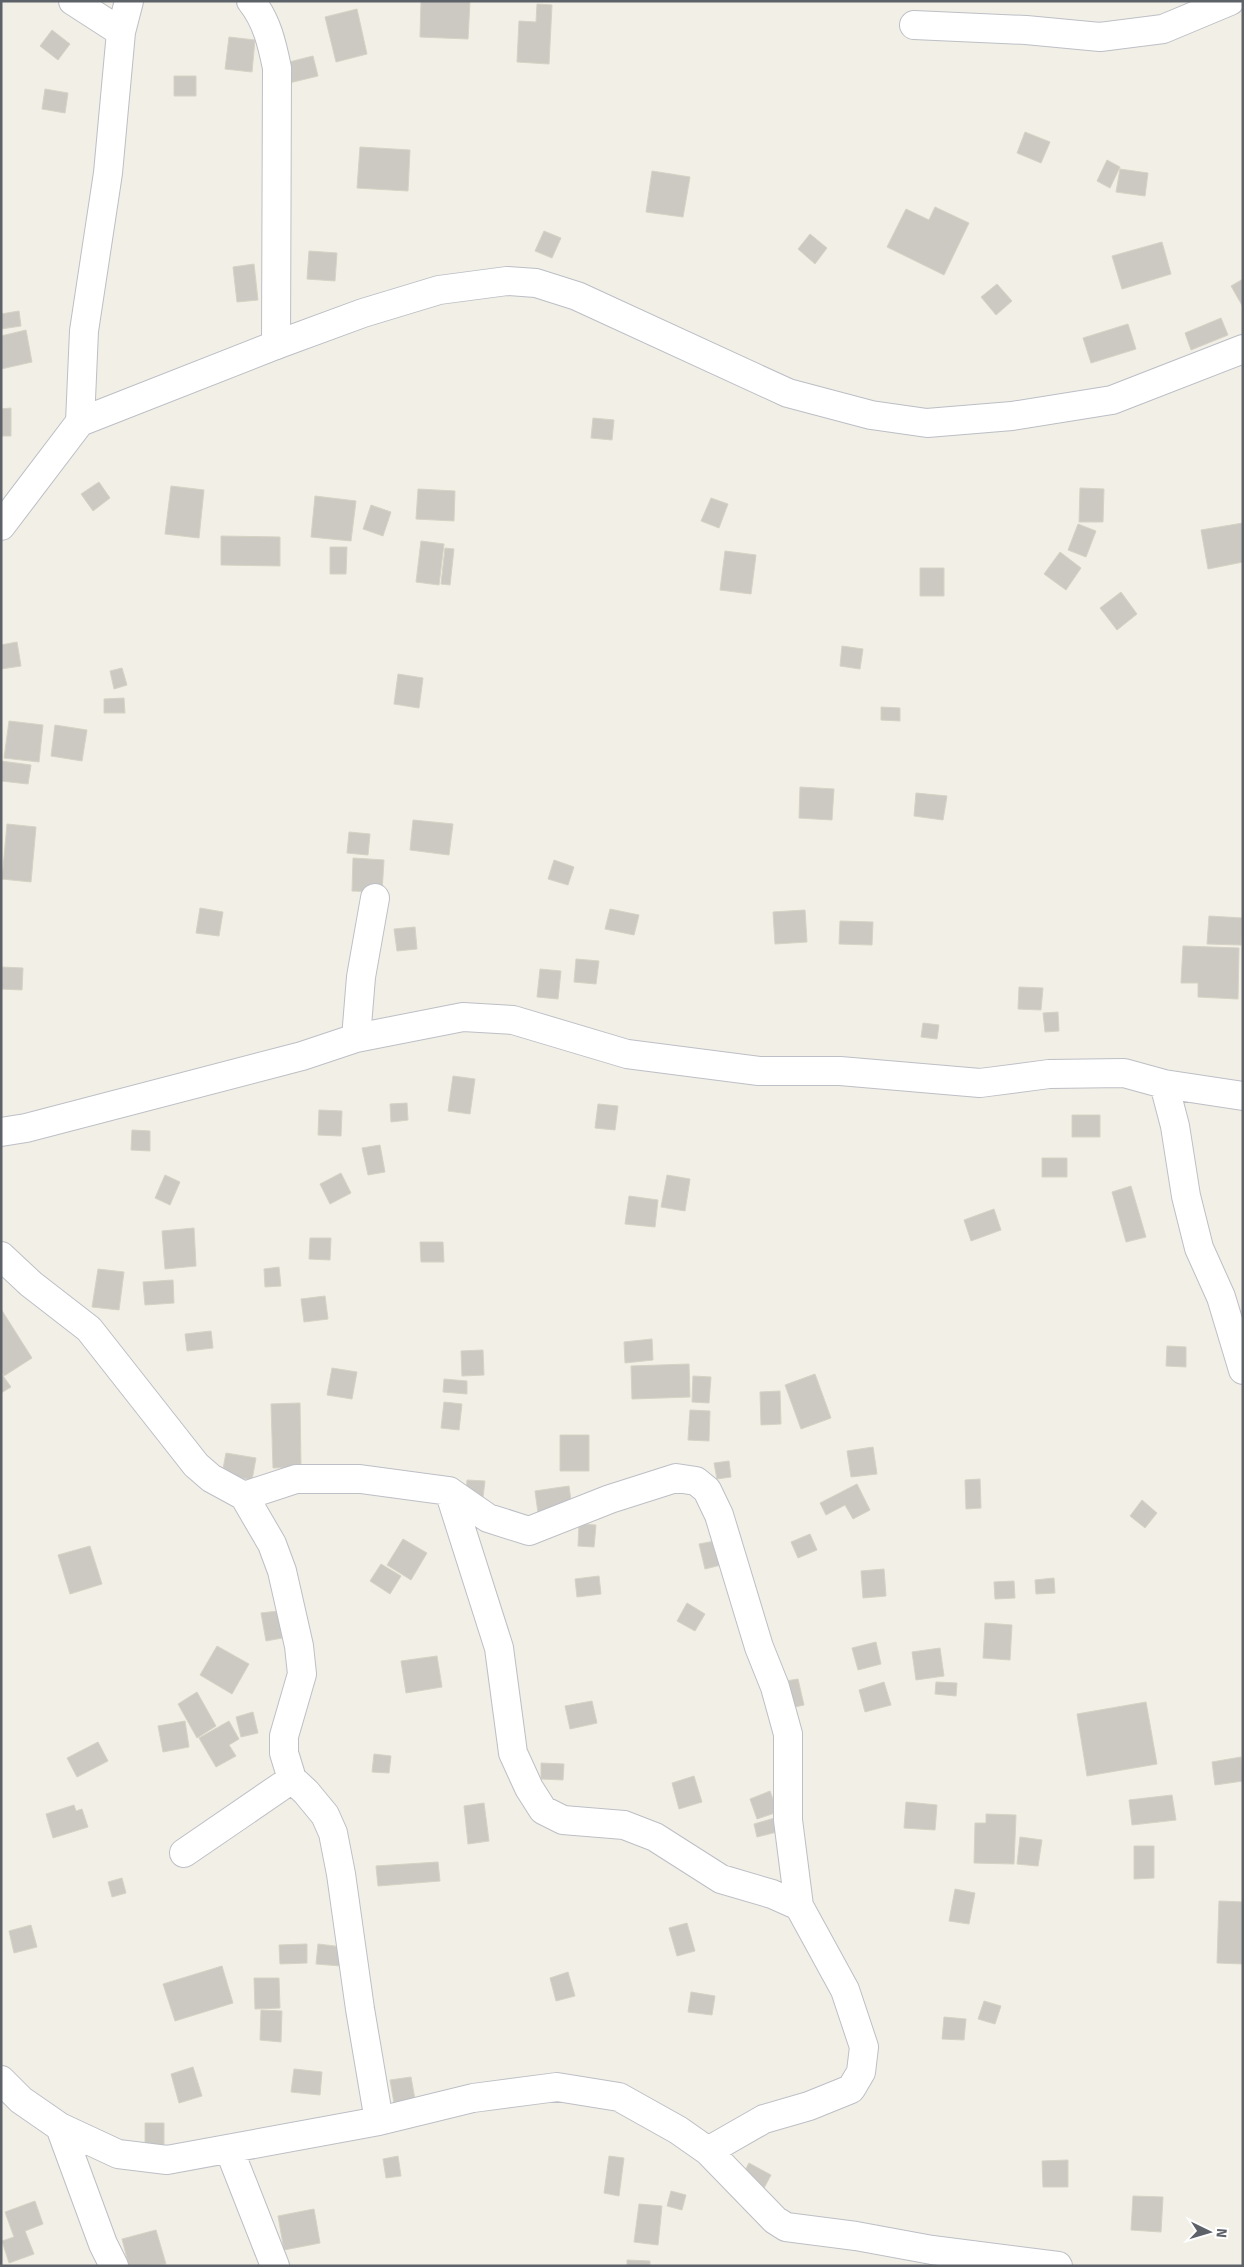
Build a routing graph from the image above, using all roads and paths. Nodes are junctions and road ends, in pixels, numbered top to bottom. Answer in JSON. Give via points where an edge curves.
{"nodes":[{"id":1,"x":73,"y":1,"type":"edge"},
{"id":2,"x":129,"y":1,"type":"edge"},
{"id":3,"x":251,"y":1,"type":"edge"},
{"id":4,"x":1230,"y":1,"type":"edge"},
{"id":5,"x":914,"y":25,"type":"dead end"},
{"id":6,"x":121,"y":32,"type":"junction"},
{"id":7,"x":276,"y":344,"type":"junction"},
{"id":8,"x":1243,"y":350,"type":"edge"},
{"id":9,"x":80,"y":422,"type":"junction"},
{"id":10,"x":1,"y":526,"type":"edge"},
{"id":11,"x":375,"y":898,"type":"dead end"},
{"id":12,"x":356,"y":1038,"type":"junction"},
{"id":13,"x":1164,"y":1084,"type":"junction"},
{"id":14,"x":1243,"y":1096,"type":"edge"},
{"id":15,"x":1,"y":1132,"type":"edge"},
{"id":16,"x":1,"y":1256,"type":"edge"},
{"id":17,"x":1243,"y":1370,"type":"edge"},
{"id":18,"x":449,"y":1491,"type":"junction"},
{"id":19,"x":244,"y":1496,"type":"junction"},
{"id":20,"x":292,"y":1779,"type":"junction"},
{"id":21,"x":184,"y":1853,"type":"dead end"},
{"id":22,"x":799,"y":1906,"type":"junction"},
{"id":23,"x":1,"y":2080,"type":"edge"},
{"id":24,"x":379,"y":2121,"type":"junction"},
{"id":25,"x":60,"y":2127,"type":"junction"},
{"id":26,"x":230,"y":2150,"type":"junction"},
{"id":27,"x":708,"y":2151,"type":"junction"},
{"id":28,"x":114,"y":2266,"type":"edge"},
{"id":29,"x":275,"y":2266,"type":"edge"},
{"id":30,"x":1058,"y":2266,"type":"edge"}],
"edges":[{"from":1,"to":6,"type":"street"},
{"from":2,"to":6,"type":"street"},
{"from":3,"to":7,"type":"street","via":[[262,16],[277,68]]},
{"from":4,"to":5,"type":"street","via":[[1162,29],[1100,37]]},
{"from":6,"to":9,"type":"street","via":[[108,173],[84,331]]},
{"from":7,"to":8,"type":"street","via":[[439,290],[507,281],[536,283],[577,296],[788,393],[871,415],[926,423],[1012,416],[1112,400]]},
{"from":7,"to":9,"type":"street"},
{"from":9,"to":10,"type":"street"},
{"from":11,"to":12,"type":"street","via":[[360,977]]},
{"from":12,"to":13,"type":"street","via":[[463,1016],[513,1020],[627,1054],[759,1071],[840,1071],[980,1083],[1049,1074],[1124,1073]]},
{"from":12,"to":15,"type":"street","via":[[302,1056]]},
{"from":13,"to":14,"type":"street"},
{"from":13,"to":17,"type":"street","via":[[1199,1248],[1221,1297]]},
{"from":16,"to":19,"type":"street","via":[[89,1329],[196,1465],[210,1478]]},
{"from":18,"to":19,"type":"street","via":[[360,1479],[296,1479]]},
{"from":18,"to":22,"type":"street","via":[[499,1648],[513,1754],[543,1810],[563,1820],[624,1825],[655,1838],[721,1879],[772,1894]]},
{"from":18,"to":22,"type":"street","via":[[488,1518],[529,1531],[610,1499],[676,1478],[696,1481],[707,1490],[719,1515],[788,1734],[788,1820]]},
{"from":19,"to":20,"type":"street","via":[[272,1544],[282,1571],[299,1646],[302,1674],[284,1736],[284,1753]]},
{"from":20,"to":21,"type":"street"},
{"from":20,"to":24,"type":"street","via":[[325,1815],[333,1832]]},
{"from":22,"to":27,"type":"street","via":[[845,1990],[864,2047],[861,2072],[851,2089],[764,2119]]},
{"from":23,"to":25,"type":"street","via":[[21,2100]]},
{"from":24,"to":26,"type":"street"},
{"from":24,"to":27,"type":"street","via":[[473,2098],[557,2087],[619,2097]]},
{"from":25,"to":26,"type":"street","via":[[118,2154],[167,2160]]},
{"from":25,"to":28,"type":"street"},
{"from":26,"to":29,"type":"street"},
{"from":27,"to":30,"type":"street","via":[[775,2220],[786,2227]]}]}
